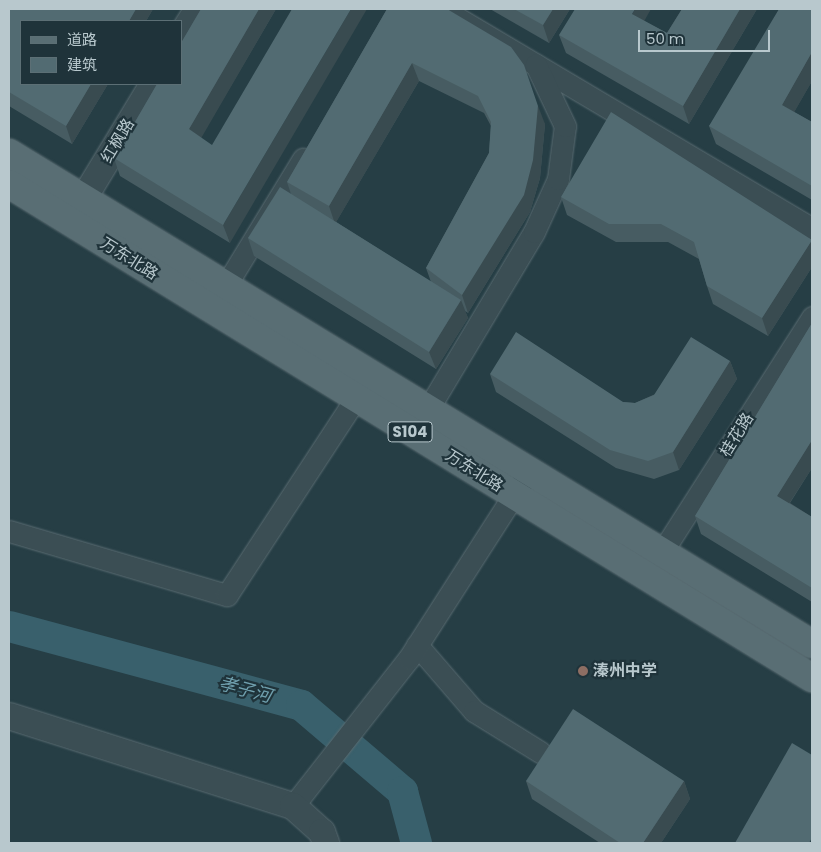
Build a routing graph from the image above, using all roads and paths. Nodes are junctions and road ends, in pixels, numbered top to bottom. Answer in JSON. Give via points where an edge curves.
{"nodes":[{"id":1,"x":198,"y":9,"type":"edge"},
{"id":2,"x":442,"y":9,"type":"edge"},
{"id":3,"x":182,"y":34,"type":"edge"},
{"id":4,"x":536,"y":64,"type":"junction"},
{"id":5,"x":152,"y":85,"type":"edge"},
{"id":6,"x":312,"y":143,"type":"edge"},
{"id":7,"x":9,"y":153,"type":"edge"},
{"id":8,"x":9,"y":184,"type":"edge"},
{"id":9,"x":84,"y":198,"type":"junction"},
{"id":10,"x":812,"y":229,"type":"edge"},
{"id":11,"x":226,"y":285,"type":"junction"},
{"id":12,"x":812,"y":317,"type":"edge"},
{"id":13,"x":356,"y":398,"type":"junction"},
{"id":14,"x":428,"y":409,"type":"junction"},
{"id":15,"x":529,"y":471,"type":"junction"},
{"id":16,"x":514,"y":495,"type":"junction"},
{"id":17,"x":9,"y":531,"type":"edge"},
{"id":18,"x":662,"y":552,"type":"junction"},
{"id":19,"x":812,"y":644,"type":"edge"},
{"id":20,"x":417,"y":646,"type":"junction"},
{"id":21,"x":812,"y":678,"type":"edge"},
{"id":22,"x":9,"y":716,"type":"edge"},
{"id":23,"x":540,"y":752,"type":"dead end"},
{"id":24,"x":298,"y":799,"type":"junction"},
{"id":25,"x":326,"y":843,"type":"edge"}],
"edges":[{"from":1,"to":3,"type":"street"},
{"from":2,"to":4,"type":"street"},
{"from":4,"to":10,"type":"street"},
{"from":4,"to":14,"type":"street","via":[[565,126],[558,179],[534,232]]},
{"from":5,"to":9,"type":"street","name":"红枫路"},
{"from":6,"to":11,"type":"street"},
{"from":7,"to":9,"type":"main road","name":"万东北路","number":"S104"},
{"from":8,"to":13,"type":"main road","name":"万东北路","number":"S104"},
{"from":9,"to":11,"type":"main road","name":"万东北路","number":"S104"},
{"from":11,"to":14,"type":"main road","name":"万东北路","number":"S104"},
{"from":12,"to":18,"type":"street","name":"桂花路"},
{"from":13,"to":16,"type":"main road","name":"万东北路","number":"S104"},
{"from":13,"to":17,"type":"street","via":[[227,595]]},
{"from":14,"to":15,"type":"main road","name":"万东北路","number":"S104"},
{"from":15,"to":16,"type":"street"},
{"from":15,"to":18,"type":"main road","name":"万东北路","number":"S104"},
{"from":16,"to":20,"type":"street"},
{"from":16,"to":21,"type":"main road","name":"万东北路","number":"S104"},
{"from":18,"to":19,"type":"main road","name":"万东北路","number":"S104"},
{"from":20,"to":23,"type":"street","via":[[474,711]]},
{"from":20,"to":24,"type":"street"},
{"from":22,"to":24,"type":"street"},
{"from":24,"to":25,"type":"street","via":[[322,832]]}]}
